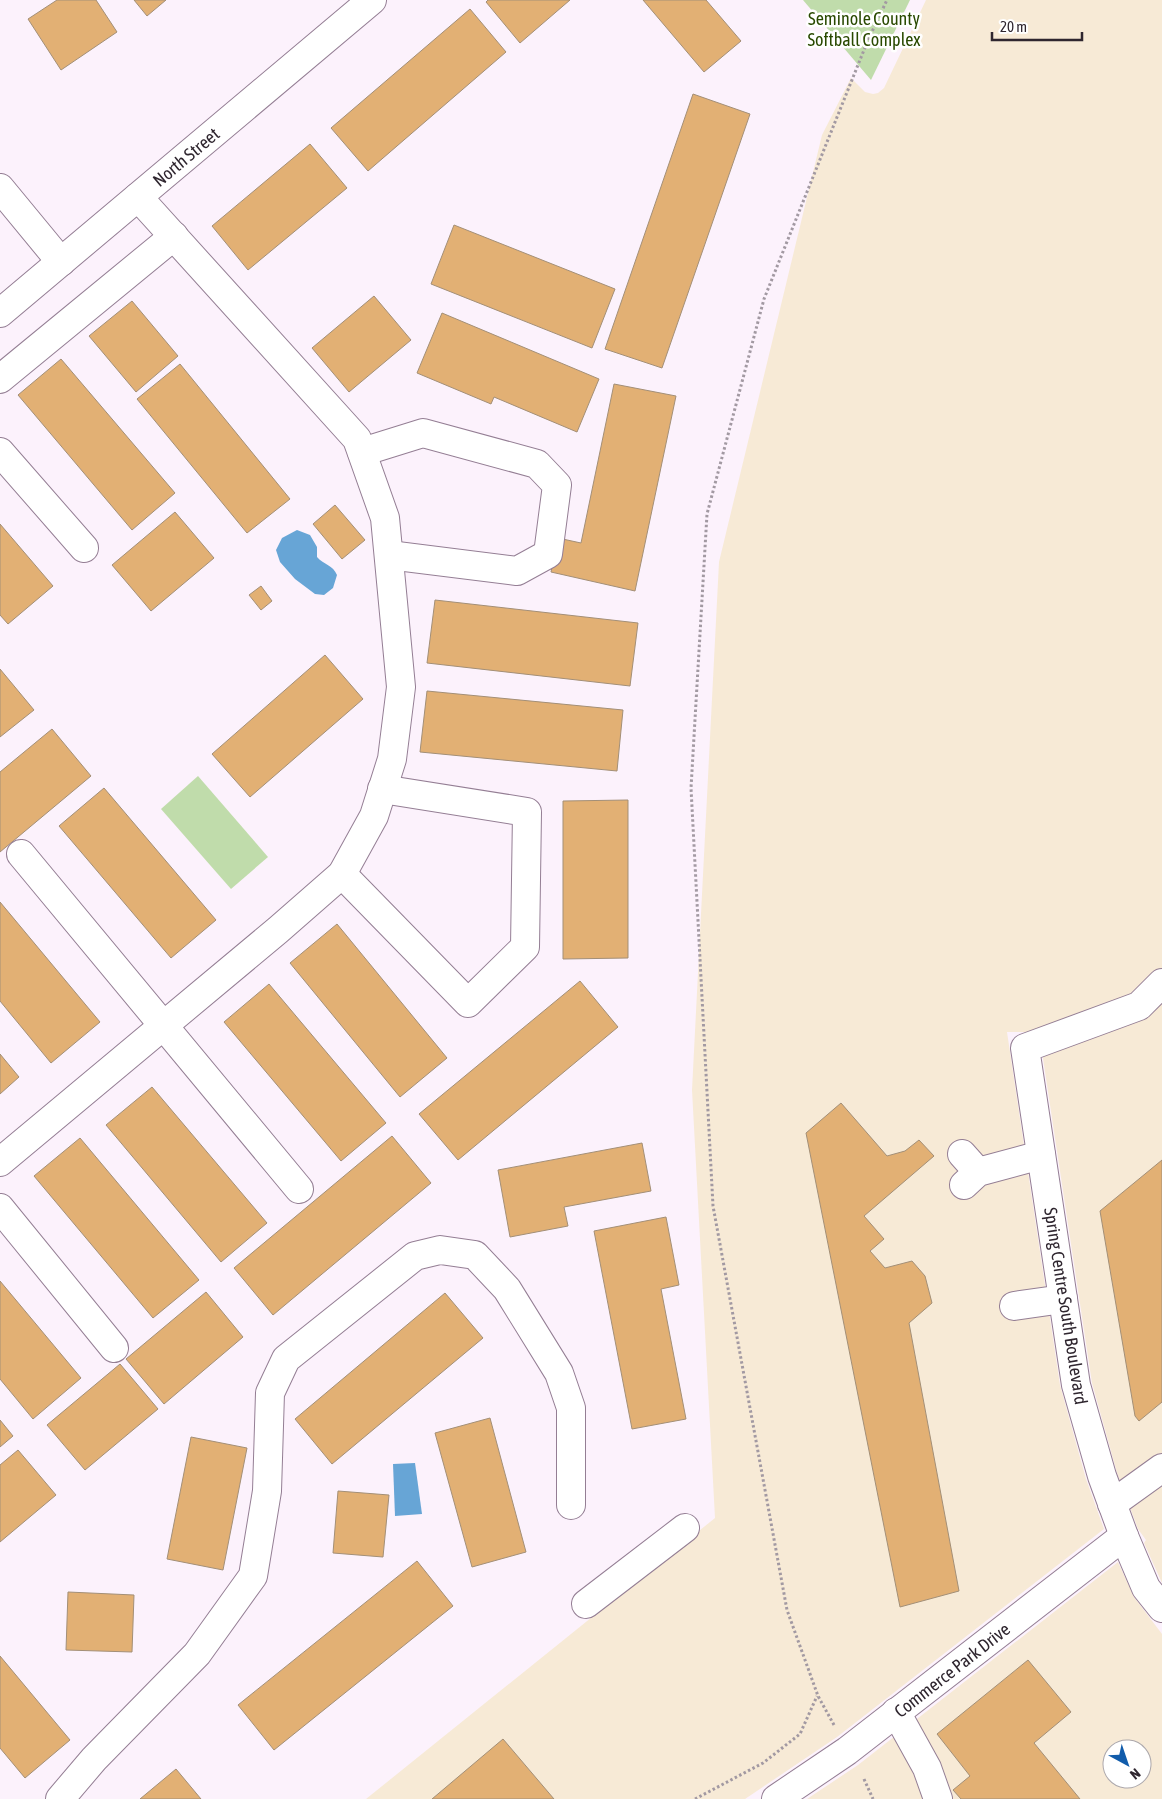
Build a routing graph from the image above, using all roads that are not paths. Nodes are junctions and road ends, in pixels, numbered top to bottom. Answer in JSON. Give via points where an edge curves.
{"nodes":[{"id":1,"x":372,"y":0,"type":"edge"},
{"id":2,"x":0,"y":188,"type":"edge"},
{"id":3,"x":138,"y":197,"type":"junction"},
{"id":4,"x":174,"y":236,"type":"junction"},
{"id":5,"x":61,"y":262,"type":"junction"},
{"id":6,"x":0,"y":313,"type":"edge"},
{"id":7,"x":0,"y":379,"type":"edge"},
{"id":8,"x":0,"y":452,"type":"edge"},
{"id":9,"x":362,"y":452,"type":"junction"},
{"id":10,"x":84,"y":548,"type":"dead end"},
{"id":11,"x":389,"y":555,"type":"junction"},
{"id":12,"x":382,"y":788,"type":"junction"},
{"id":13,"x":21,"y":854,"type":"dead end"},
{"id":14,"x":342,"y":874,"type":"junction"},
{"id":15,"x":1162,"y":983,"type":"edge"},
{"id":16,"x":164,"y":1025,"type":"junction"},
{"id":17,"x":1041,"y":1155,"type":"junction"},
{"id":18,"x":0,"y":1162,"type":"edge"},
{"id":19,"x":968,"y":1170,"type":"dead end"},
{"id":20,"x":299,"y":1189,"type":"dead end"},
{"id":21,"x":0,"y":1208,"type":"edge"},
{"id":22,"x":1063,"y":1299,"type":"junction"},
{"id":23,"x":1014,"y":1306,"type":"dead end"},
{"id":24,"x":114,"y":1348,"type":"dead end"},
{"id":25,"x":1162,"y":1468,"type":"edge"},
{"id":26,"x":1112,"y":1504,"type":"junction"},
{"id":27,"x":571,"y":1505,"type":"dead end"},
{"id":28,"x":685,"y":1528,"type":"dead end"},
{"id":29,"x":1124,"y":1536,"type":"junction"},
{"id":30,"x":586,"y":1604,"type":"dead end"},
{"id":31,"x":1162,"y":1608,"type":"edge"},
{"id":32,"x":896,"y":1712,"type":"junction"},
{"id":33,"x":60,"y":1799,"type":"edge"},
{"id":34,"x":776,"y":1799,"type":"edge"},
{"id":35,"x":938,"y":1799,"type":"edge"}],
"edges":[{"from":1,"to":3,"type":"street","name":"North Street"},
{"from":2,"to":5,"type":"street"},
{"from":3,"to":4,"type":"street"},
{"from":3,"to":5,"type":"street","name":"North Street"},
{"from":4,"to":7,"type":"street"},
{"from":4,"to":9,"type":"street","via":[[357,439]]},
{"from":5,"to":6,"type":"street","name":"North Street"},
{"from":8,"to":10,"type":"street"},
{"from":9,"to":11,"type":"street","via":[[385,518]]},
{"from":9,"to":11,"type":"street","via":[[423,433],[537,464],[557,486],[548,554],[517,571]]},
{"from":11,"to":12,"type":"street","via":[[401,687],[392,759]]},
{"from":12,"to":14,"type":"street","via":[[374,816]]},
{"from":12,"to":14,"type":"street","via":[[528,812],[524,947],[468,1002]]},
{"from":13,"to":16,"type":"street"},
{"from":14,"to":16,"type":"street"},
{"from":15,"to":17,"type":"street","name":"Spring Centre South Boulevard","via":[[1139,1006],[1026,1048]]},
{"from":16,"to":18,"type":"street"},
{"from":16,"to":20,"type":"street"},
{"from":17,"to":19,"type":"street"},
{"from":17,"to":22,"type":"street","name":"Spring Centre South Boulevard"},
{"from":21,"to":24,"type":"street"},
{"from":22,"to":23,"type":"street"},
{"from":22,"to":26,"type":"street","name":"Spring Centre South Boulevard","via":[[1076,1385]]},
{"from":25,"to":26,"type":"street"},
{"from":26,"to":29,"type":"street","name":"Spring Centre South Boulevard"},
{"from":27,"to":33,"type":"street","via":[[571,1408],[559,1373],[507,1289],[476,1256],[440,1250],[415,1256],[286,1359],[270,1393],[267,1491],[253,1576],[197,1654],[94,1759]]},
{"from":28,"to":30,"type":"street"},
{"from":29,"to":31,"type":"street","name":"Spring Centre South Boulevard","via":[[1146,1588]]},
{"from":29,"to":32,"type":"street","name":"Commerce Park Drive"},
{"from":32,"to":34,"type":"street","name":"Commerce Park Drive","via":[[848,1750]]},
{"from":32,"to":35,"type":"street","via":[[927,1768]]}]}
